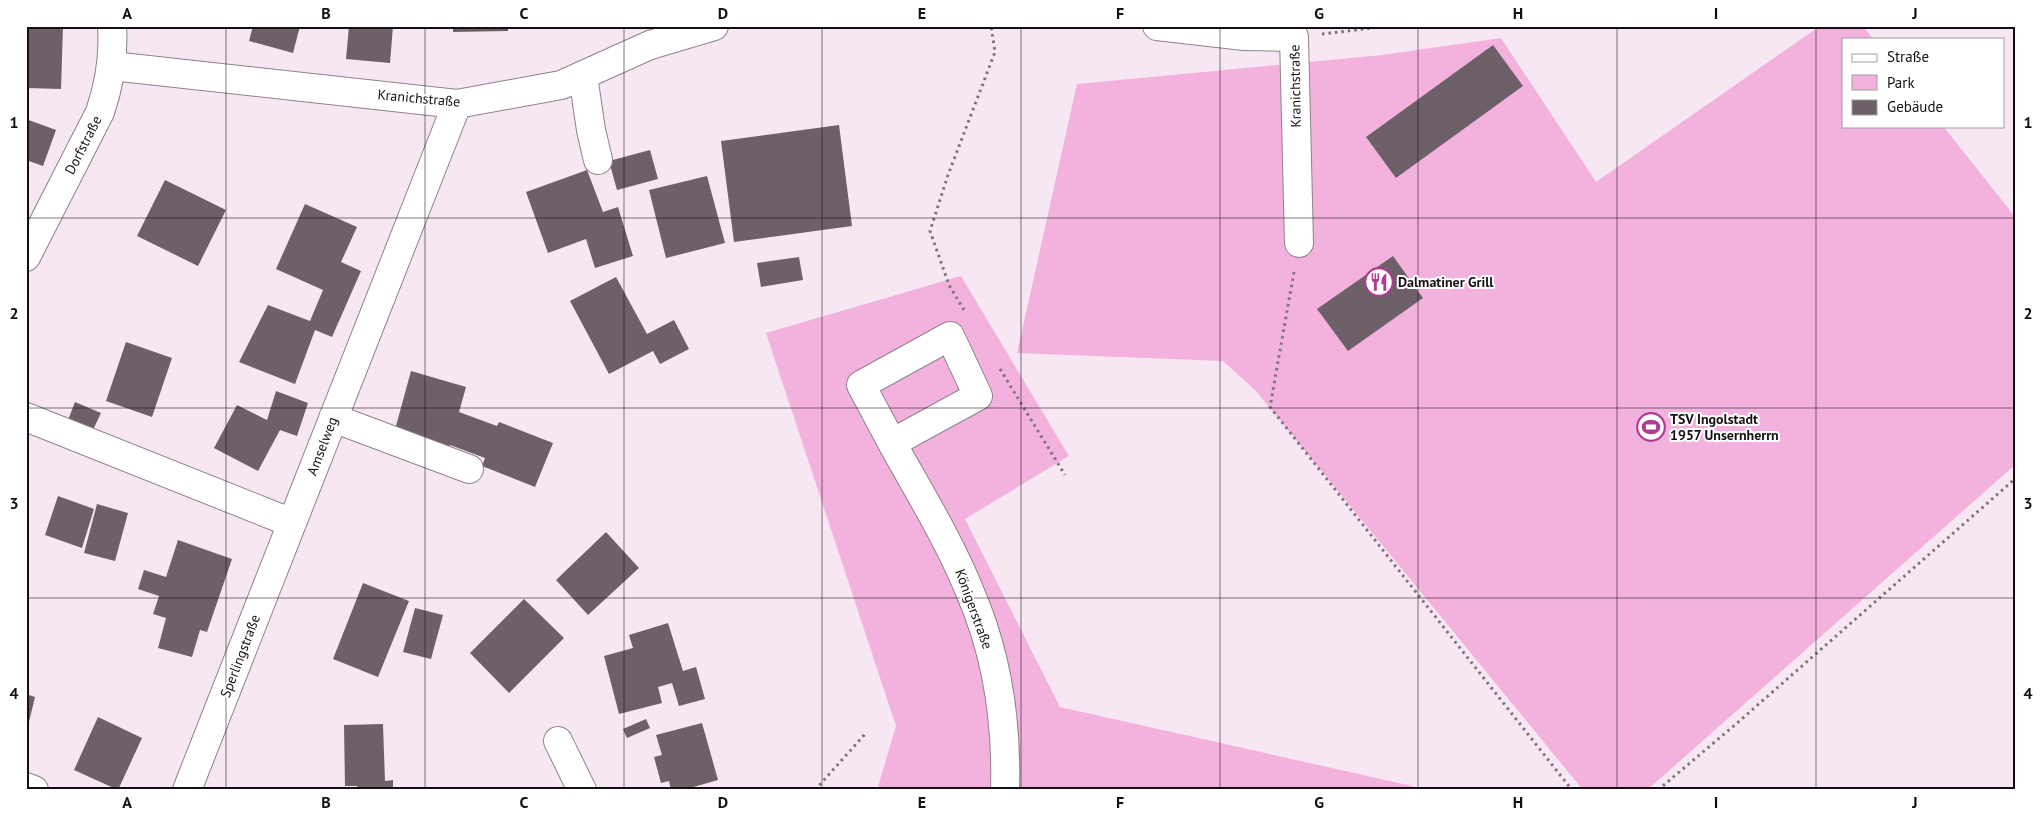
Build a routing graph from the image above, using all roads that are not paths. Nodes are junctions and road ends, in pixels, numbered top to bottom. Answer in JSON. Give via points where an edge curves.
{"nodes":[{"id":1,"x":112,"y":26,"type":"edge"},
{"id":2,"x":714,"y":26,"type":"edge"},
{"id":3,"x":1157,"y":26,"type":"edge"},
{"id":4,"x":112,"y":66,"type":"junction"},
{"id":5,"x":583,"y":76,"type":"junction"},
{"id":6,"x":457,"y":104,"type":"junction"},
{"id":7,"x":598,"y":160,"type":"dead end"},
{"id":8,"x":36,"y":215,"type":"edge"},
{"id":9,"x":1299,"y":243,"type":"road end"},
{"id":10,"x":26,"y":257,"type":"edge"},
{"id":11,"x":26,"y":417,"type":"edge"},
{"id":12,"x":333,"y":418,"type":"junction"},
{"id":13,"x":892,"y":443,"type":"dead end"},
{"id":14,"x":469,"y":469,"type":"dead end"},
{"id":15,"x":292,"y":523,"type":"junction"},
{"id":16,"x":558,"y":740,"type":"dead end"},
{"id":17,"x":26,"y":787,"type":"edge"},
{"id":18,"x":34,"y":790,"type":"edge"},
{"id":19,"x":187,"y":790,"type":"edge"},
{"id":20,"x":582,"y":790,"type":"edge"},
{"id":21,"x":1005,"y":790,"type":"edge"}],
"edges":[{"from":1,"to":4,"type":"street","name":"Dorfstraße"},
{"from":2,"to":5,"type":"street","name":"Kranichstraße","via":[[650,45]]},
{"from":3,"to":9,"type":"street","name":"Kranichstraße","via":[[1244,36],[1294,37]]},
{"from":4,"to":6,"type":"street","name":"Kranichstraße"},
{"from":4,"to":8,"type":"street","name":"Dorfstraße","via":[[100,112]]},
{"from":5,"to":6,"type":"street","name":"Kranichstraße","via":[[561,85]]},
{"from":5,"to":7,"type":"street"},
{"from":6,"to":12,"type":"street","name":"Amselweg"},
{"from":8,"to":10,"type":"street","name":"Dorfstraße"},
{"from":11,"to":15,"type":"street"},
{"from":12,"to":14,"type":"street"},
{"from":12,"to":15,"type":"street","name":"Amselweg"},
{"from":13,"to":21,"type":"street","name":"Königerstraße","via":[[952,553],[971,592],[985,633],[1003,717]]},
{"from":15,"to":19,"type":"street","name":"Sperlingstraße"},
{"from":16,"to":20,"type":"street"},
{"from":17,"to":18,"type":"street"}]}
